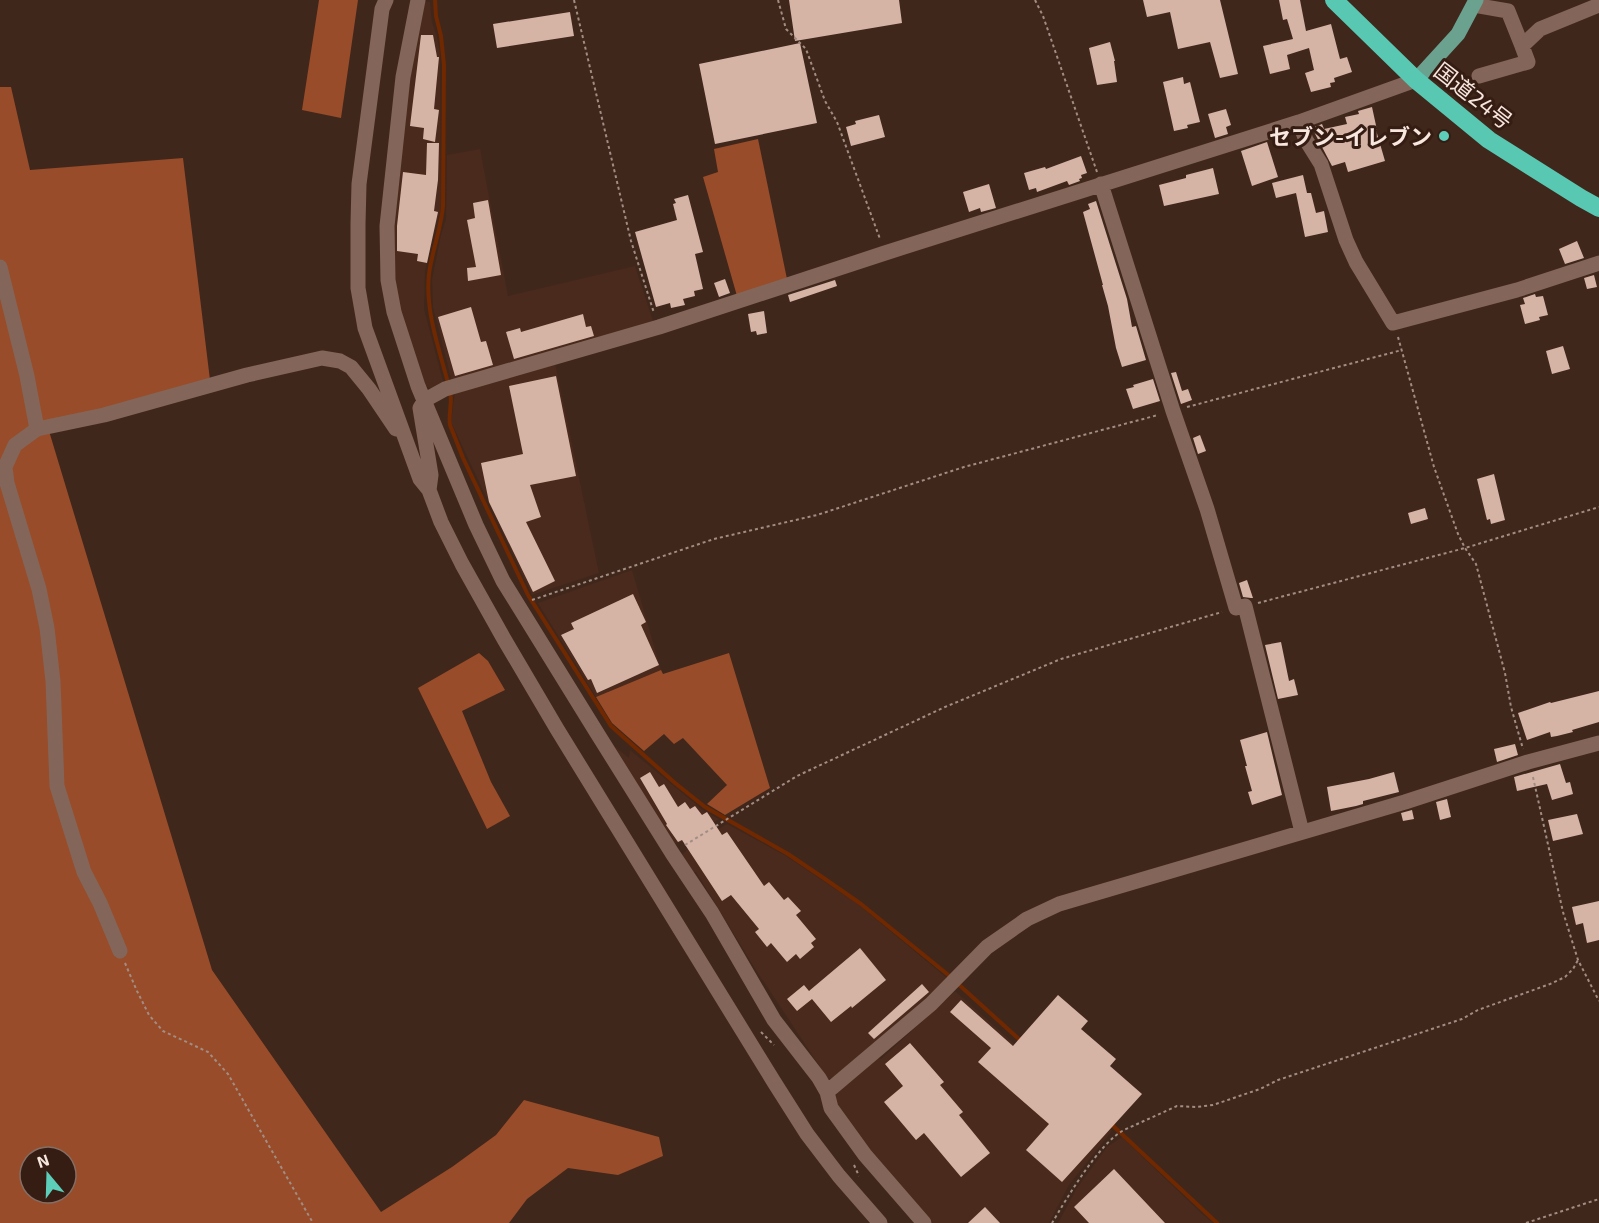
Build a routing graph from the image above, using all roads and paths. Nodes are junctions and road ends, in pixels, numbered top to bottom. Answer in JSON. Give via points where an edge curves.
{"nodes":[{"id":1,"x":386,"y":0,"type":"edge"},
{"id":2,"x":418,"y":0,"type":"edge"},
{"id":3,"x":574,"y":0,"type":"edge"},
{"id":4,"x":778,"y":0,"type":"edge"},
{"id":5,"x":1035,"y":0,"type":"edge"},
{"id":6,"x":1334,"y":0,"type":"edge"},
{"id":7,"x":1475,"y":2,"type":"edge"},
{"id":8,"x":1599,"y":5,"type":"edge"},
{"id":9,"x":1521,"y":46,"type":"junction"},
{"id":10,"x":1479,"y":76,"type":"dead end"},
{"id":11,"x":1416,"y":80,"type":"junction"},
{"id":12,"x":1299,"y":122,"type":"junction"},
{"id":13,"x":1101,"y":184,"type":"junction"},
{"id":14,"x":1599,"y":208,"type":"edge"},
{"id":15,"x":885,"y":253,"type":"junction"},
{"id":16,"x":1599,"y":263,"type":"edge"},
{"id":17,"x":0,"y":267,"type":"edge"},
{"id":18,"x":1393,"y":323,"type":"junction"},
{"id":19,"x":659,"y":327,"type":"junction"},
{"id":20,"x":1402,"y":350,"type":"junction"},
{"id":21,"x":425,"y":400,"type":"junction"},
{"id":22,"x":1173,"y":411,"type":"junction"},
{"id":23,"x":37,"y":429,"type":"junction"},
{"id":24,"x":407,"y":440,"type":"junction"},
{"id":25,"x":429,"y":490,"type":"junction"},
{"id":26,"x":1599,"y":507,"type":"edge"},
{"id":27,"x":1465,"y":548,"type":"junction"},
{"id":28,"x":535,"y":598,"type":"dead end"},
{"id":29,"x":1241,"y":607,"type":"junction"},
{"id":30,"x":1599,"y":743,"type":"edge"},
{"id":31,"x":1528,"y":762,"type":"junction"},
{"id":32,"x":1302,"y":832,"type":"junction"},
{"id":33,"x":672,"y":853,"type":"junction"},
{"id":34,"x":120,"y":951,"type":"joint"},
{"id":35,"x":1578,"y":960,"type":"junction"},
{"id":36,"x":1599,"y":1001,"type":"edge"},
{"id":37,"x":827,"y":1092,"type":"junction"},
{"id":38,"x":1599,"y":1199,"type":"edge"},
{"id":39,"x":314,"y":1223,"type":"edge"},
{"id":40,"x":880,"y":1223,"type":"edge"},
{"id":41,"x":924,"y":1223,"type":"edge"},
{"id":42,"x":1052,"y":1223,"type":"edge"},
{"id":43,"x":1526,"y":1223,"type":"edge"}],
"edges":[{"from":1,"to":24,"type":"street","via":[[359,184],[357,265],[365,328]]},
{"from":2,"to":21,"type":"street","via":[[403,77],[387,226],[388,280],[396,321]]},
{"from":3,"to":19,"type":"path","via":[[631,241]]},
{"from":4,"to":15,"type":"path","via":[[786,29],[806,49],[837,122]]},
{"from":5,"to":13,"type":"path"},
{"from":6,"to":11,"type":"highway","name":"国道24号"},
{"from":7,"to":9,"type":"street","via":[[1508,11]]},
{"from":7,"to":11,"type":"main road","via":[[1458,34]]},
{"from":8,"to":9,"type":"street","via":[[1540,29]]},
{"from":9,"to":10,"type":"street","via":[[1528,62]]},
{"from":11,"to":12,"type":"street"},
{"from":11,"to":14,"type":"highway","name":"国道24号","via":[[1489,140]]},
{"from":12,"to":13,"type":"street"},
{"from":12,"to":18,"type":"street","via":[[1321,164],[1356,262]]},
{"from":13,"to":15,"type":"street"},
{"from":13,"to":22,"type":"street"},
{"from":15,"to":19,"type":"street"},
{"from":16,"to":18,"type":"street","via":[[1518,290]]},
{"from":17,"to":23,"type":"street"},
{"from":18,"to":20,"type":"path"},
{"from":19,"to":21,"type":"street","via":[[450,387]]},
{"from":20,"to":22,"type":"path"},
{"from":20,"to":27,"type":"path","via":[[1434,467]]},
{"from":21,"to":25,"type":"street","via":[[420,408],[431,475]]},
{"from":21,"to":33,"type":"street","via":[[503,581]]},
{"from":22,"to":28,"type":"path","via":[[964,467],[817,515],[714,538]]},
{"from":22,"to":29,"type":"street"},
{"from":23,"to":24,"type":"street","via":[[104,416],[247,375],[328,358],[351,368]]},
{"from":23,"to":34,"type":"street","via":[[15,445],[5,467],[7,483],[47,628],[57,786],[84,872]]},
{"from":24,"to":25,"type":"street","via":[[420,478]]},
{"from":25,"to":40,"type":"street","via":[[478,595],[724,1001],[807,1134]]},
{"from":26,"to":27,"type":"path"},
{"from":27,"to":29,"type":"path"},
{"from":27,"to":31,"type":"path","via":[[1476,564]]},
{"from":29,"to":32,"type":"street"},
{"from":29,"to":33,"type":"path","via":[[1061,659],[945,707],[797,776]]},
{"from":30,"to":31,"type":"street"},
{"from":31,"to":32,"type":"street"},
{"from":31,"to":35,"type":"path"},
{"from":32,"to":37,"type":"street","via":[[1059,904],[1028,919],[987,947],[931,1004]]},
{"from":33,"to":37,"type":"street","via":[[774,1020]]},
{"from":34,"to":39,"type":"path","via":[[149,1015],[163,1031],[208,1052],[228,1074]]},
{"from":35,"to":36,"type":"path"},
{"from":35,"to":42,"type":"path","via":[[1565,977],[1462,1019],[1214,1105],[1177,1106],[1117,1133]]},
{"from":37,"to":41,"type":"street","via":[[831,1108],[865,1155]]},
{"from":38,"to":43,"type":"path"}]}
